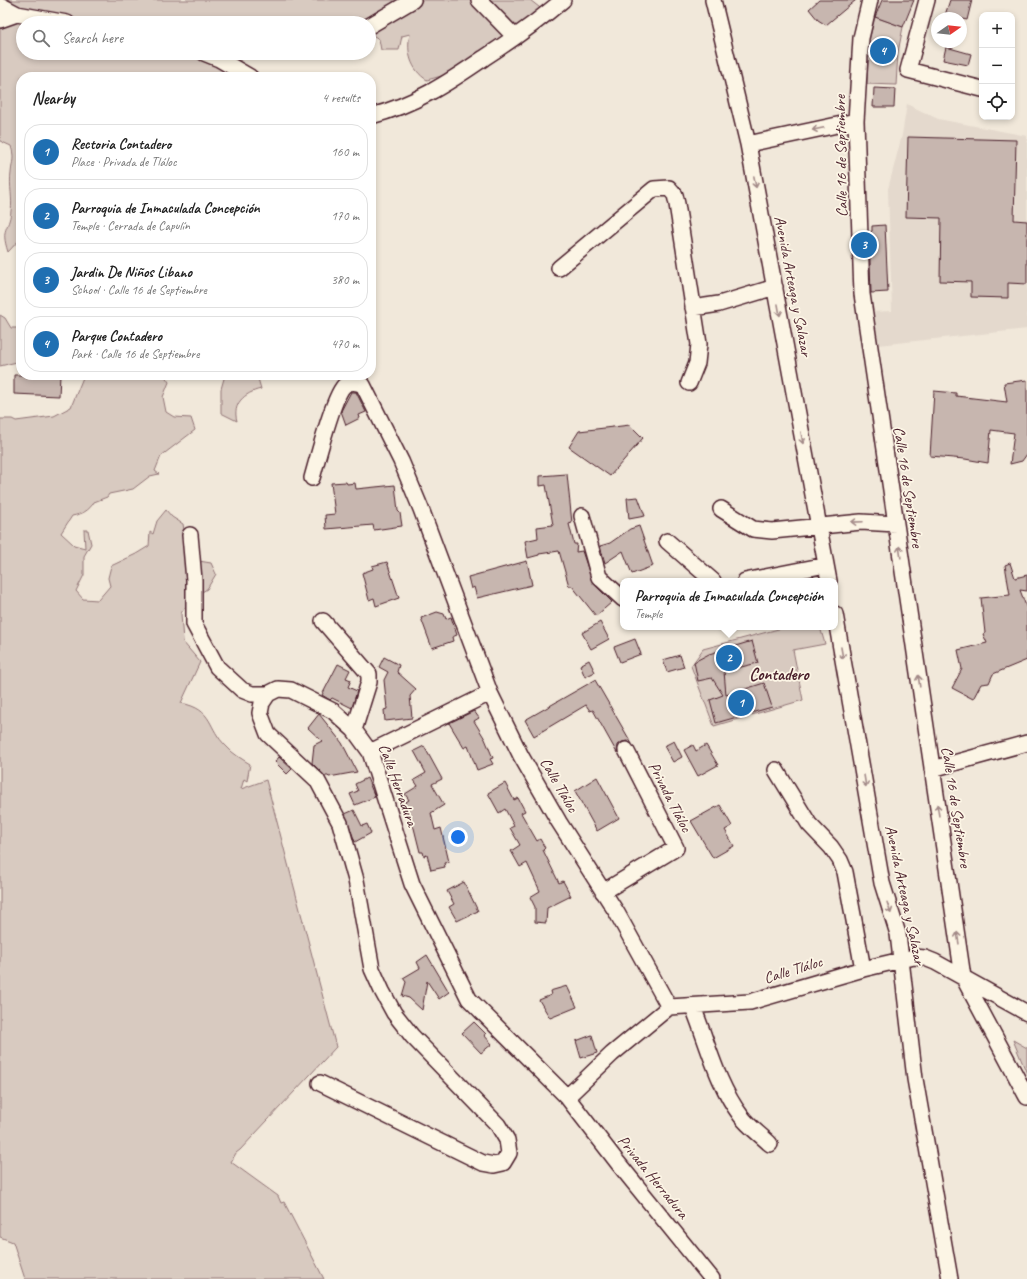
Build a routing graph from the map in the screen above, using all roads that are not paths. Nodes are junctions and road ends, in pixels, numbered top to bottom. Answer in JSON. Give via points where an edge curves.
{"nodes":[{"id":1,"x":413,"y":0,"type":"edge"},
{"id":2,"x":479,"y":0,"type":"edge"},
{"id":3,"x":563,"y":0,"type":"edge"},
{"id":4,"x":713,"y":0,"type":"edge"},
{"id":5,"x":870,"y":0,"type":"edge"},
{"id":6,"x":927,"y":0,"type":"edge"},
{"id":7,"x":0,"y":5,"type":"edge"},
{"id":8,"x":17,"y":14,"type":"junction"},
{"id":9,"x":28,"y":16,"type":"edge"},
{"id":10,"x":0,"y":20,"type":"edge"},
{"id":11,"x":376,"y":22,"type":"edge"},
{"id":12,"x":515,"y":37,"type":"junction"},
{"id":13,"x":221,"y":60,"type":"edge"},
{"id":14,"x":241,"y":72,"type":"edge"},
{"id":15,"x":979,"y":87,"type":"edge"},
{"id":16,"x":376,"y":114,"type":"edge"},
{"id":17,"x":856,"y":121,"type":"junction"},
{"id":18,"x":748,"y":144,"type":"junction"},
{"id":19,"x":559,"y":268,"type":"dead end"},
{"id":20,"x":775,"y":287,"type":"junction"},
{"id":21,"x":693,"y":308,"type":"junction"},
{"id":22,"x":689,"y":383,"type":"dead end"},
{"id":23,"x":312,"y":478,"type":"dead end"},
{"id":24,"x":721,"y":509,"type":"dead end"},
{"id":25,"x":582,"y":516,"type":"dead end"},
{"id":26,"x":896,"y":524,"type":"junction"},
{"id":27,"x":818,"y":525,"type":"junction"},
{"id":28,"x":190,"y":535,"type":"dead end"},
{"id":29,"x":667,"y":541,"type":"dead end"},
{"id":30,"x":826,"y":565,"type":"junction"},
{"id":31,"x":710,"y":578,"type":"edge"},
{"id":32,"x":760,"y":578,"type":"edge"},
{"id":33,"x":828,"y":578,"type":"edge"},
{"id":34,"x":620,"y":596,"type":"edge"},
{"id":35,"x":323,"y":621,"type":"dead end"},
{"id":36,"x":838,"y":630,"type":"edge"},
{"id":37,"x":490,"y":693,"type":"junction"},
{"id":38,"x":268,"y":694,"type":"junction"},
{"id":39,"x":354,"y":730,"type":"junction"},
{"id":40,"x":1027,"y":743,"type":"edge"},
{"id":41,"x":626,"y":750,"type":"dead end"},
{"id":42,"x":370,"y":752,"type":"junction"},
{"id":43,"x":932,"y":769,"type":"junction"},
{"id":44,"x":776,"y":770,"type":"dead end"},
{"id":45,"x":603,"y":892,"type":"junction"},
{"id":46,"x":901,"y":960,"type":"junction"},
{"id":47,"x":862,"y":968,"type":"junction"},
{"id":48,"x":964,"y":977,"type":"junction"},
{"id":49,"x":669,"y":1007,"type":"junction"},
{"id":50,"x":693,"y":1007,"type":"junction"},
{"id":51,"x":1027,"y":1013,"type":"edge"},
{"id":52,"x":320,"y":1084,"type":"dead end"},
{"id":53,"x":567,"y":1097,"type":"junction"},
{"id":54,"x":1027,"y":1097,"type":"edge"},
{"id":55,"x":770,"y":1144,"type":"dead end"},
{"id":56,"x":712,"y":1279,"type":"edge"},
{"id":57,"x":950,"y":1279,"type":"edge"}],
"edges":[{"from":1,"to":11,"type":"street"},
{"from":2,"to":12,"type":"street"},
{"from":3,"to":12,"type":"street"},
{"from":4,"to":18,"type":"street","name":"Avenida Arteaga y Salazar"},
{"from":5,"to":17,"type":"street","name":"Calle 16 de Septiembre","via":[[861,38]]},
{"from":6,"to":15,"type":"street","via":[[908,70]]},
{"from":7,"to":8,"type":"street"},
{"from":8,"to":9,"type":"street"},
{"from":8,"to":10,"type":"street"},
{"from":12,"to":16,"type":"street","via":[[427,95]]},
{"from":13,"to":14,"type":"street"},
{"from":17,"to":18,"type":"street","one_way":true},
{"from":17,"to":26,"type":"street","name":"Calle 16 de Septiembre","via":[[862,294]]},
{"from":18,"to":20,"type":"street","name":"Avenida Arteaga y Salazar","one_way":true},
{"from":19,"to":21,"type":"street","via":[[654,189],[669,188],[675,195],[677,204]]},
{"from":20,"to":21,"type":"street","via":[[718,304]]},
{"from":20,"to":27,"type":"street","name":"Avenida Arteaga y Salazar","one_way":true},
{"from":21,"to":22,"type":"street","via":[[699,344],[697,363]]},
{"from":23,"to":37,"type":"street","name":"Calle Tláloc","via":[[341,390],[351,383],[363,385],[401,461],[421,509]]},
{"from":24,"to":27,"type":"street","via":[[753,529],[772,531]]},
{"from":25,"to":34,"type":"street","via":[[599,577]]},
{"from":26,"to":27,"type":"street","one_way":true,"via":[[861,522]]},
{"from":43,"to":26,"type":"street","name":"Calle 16 de Septiembre","one_way":true},
{"from":27,"to":30,"type":"street","name":"Avenida Arteaga y Salazar"},
{"from":28,"to":38,"type":"street","name":"Calle Herradura","via":[[194,624],[217,667],[242,690],[252,694]]},
{"from":29,"to":31,"type":"street"},
{"from":30,"to":32,"type":"street"},
{"from":30,"to":33,"type":"street","name":"Avenida Arteaga y Salazar"},
{"from":35,"to":39,"type":"street","via":[[369,674],[369,682]]},
{"from":36,"to":46,"type":"street","name":"Avenida Arteaga y Salazar","one_way":true,"via":[[882,884],[898,934]]},
{"from":37,"to":42,"type":"street"},
{"from":37,"to":45,"type":"street","name":"Calle Tláloc","via":[[521,756]]},
{"from":38,"to":39,"type":"street","name":"Calle Herradura","via":[[285,688],[302,694],[333,711]]},
{"from":38,"to":52,"type":"street","via":[[262,703],[260,713],[268,734],[317,780],[340,823],[356,880],[372,969],[382,991],[394,1013],[412,1036],[498,1126],[507,1140],[509,1153],[503,1163],[483,1163]]},
{"from":39,"to":42,"type":"street","name":"Calle Herradura"},
{"from":40,"to":43,"type":"street"},
{"from":41,"to":45,"type":"street","name":"Privada Tláloc","via":[[676,848]]},
{"from":42,"to":53,"type":"street","name":"Calle Herradura","via":[[412,884],[468,999]]},
{"from":48,"to":43,"type":"street","name":"Calle 16 de Septiembre","one_way":true},
{"from":44,"to":47,"type":"street","via":[[809,824],[840,860],[845,872]]},
{"from":45,"to":49,"type":"street","name":"Calle Tláloc"},
{"from":46,"to":47,"type":"street","name":"Calle Tláloc"},
{"from":46,"to":48,"type":"street","name":"Calle Tláloc","via":[[924,958]]},
{"from":46,"to":57,"type":"street","name":"Avenida Arteaga y Salazar","via":[[915,1079]]},
{"from":47,"to":50,"type":"street","name":"Calle Tláloc","via":[[750,1002]]},
{"from":48,"to":51,"type":"street","name":"Calle Tláloc"},
{"from":48,"to":54,"type":"street","name":"Calle 16 de Septiembre"},
{"from":49,"to":50,"type":"street","name":"Calle Tláloc"},
{"from":49,"to":53,"type":"street","via":[[612,1054]]},
{"from":50,"to":55,"type":"street","via":[[725,1090],[742,1117]]},
{"from":53,"to":56,"type":"street","name":"Privada Herradura"}]}
